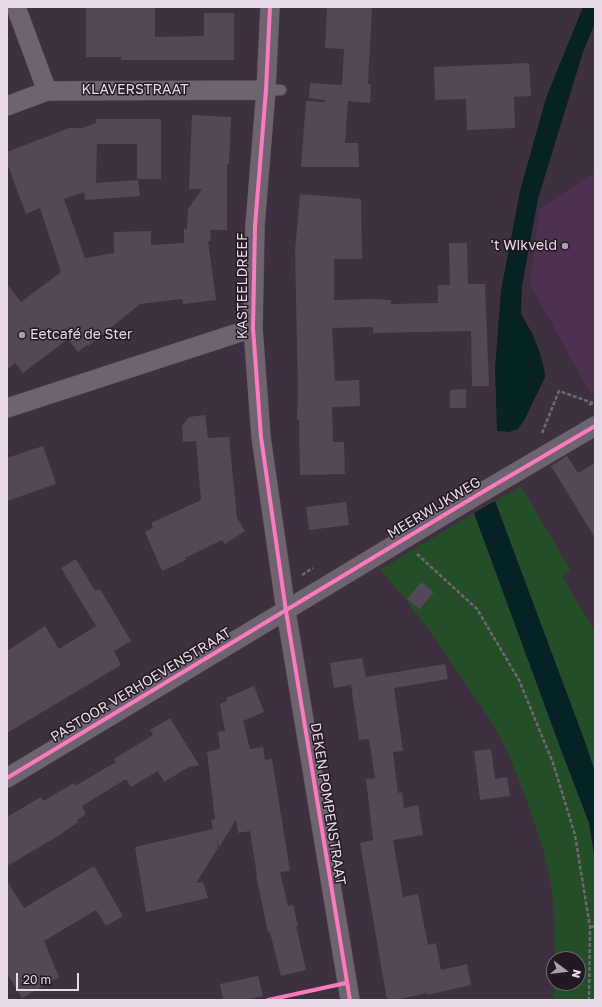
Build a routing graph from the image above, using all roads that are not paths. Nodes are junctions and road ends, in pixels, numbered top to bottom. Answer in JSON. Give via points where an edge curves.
{"nodes":[{"id":1,"x":16,"y":7,"type":"edge"},
{"id":2,"x":270,"y":7,"type":"edge"},
{"id":3,"x":47,"y":90,"type":"junction"},
{"id":4,"x":274,"y":90,"type":"junction"},
{"id":5,"x":7,"y":106,"type":"edge"},
{"id":6,"x":253,"y":328,"type":"junction"},
{"id":7,"x":7,"y":408,"type":"edge"},
{"id":8,"x":595,"y":426,"type":"edge"},
{"id":9,"x":286,"y":611,"type":"junction"},
{"id":10,"x":7,"y":778,"type":"edge"},
{"id":11,"x":350,"y":1000,"type":"edge"}],
"edges":[{"from":1,"to":3,"type":"street"},
{"from":2,"to":4,"type":"street","name":"KASTEELDREEF"},
{"from":3,"to":4,"type":"street","name":"KLAVERSTRAAT"},
{"from":3,"to":5,"type":"street","name":"KLAVERSTRAAT"},
{"from":4,"to":6,"type":"street","name":"KASTEELDREEF","via":[[255,226]]},
{"from":6,"to":7,"type":"street"},
{"from":6,"to":9,"type":"street","name":"KASTEELDREEF","via":[[261,437]]},
{"from":8,"to":9,"type":"street","name":"MEERWIJKWEG"},
{"from":9,"to":10,"type":"street","name":"PASTOOR VERHOEVENSTRAAT"},
{"from":9,"to":11,"type":"street","name":"DEKEN POMPENSTRAAT"}]}
